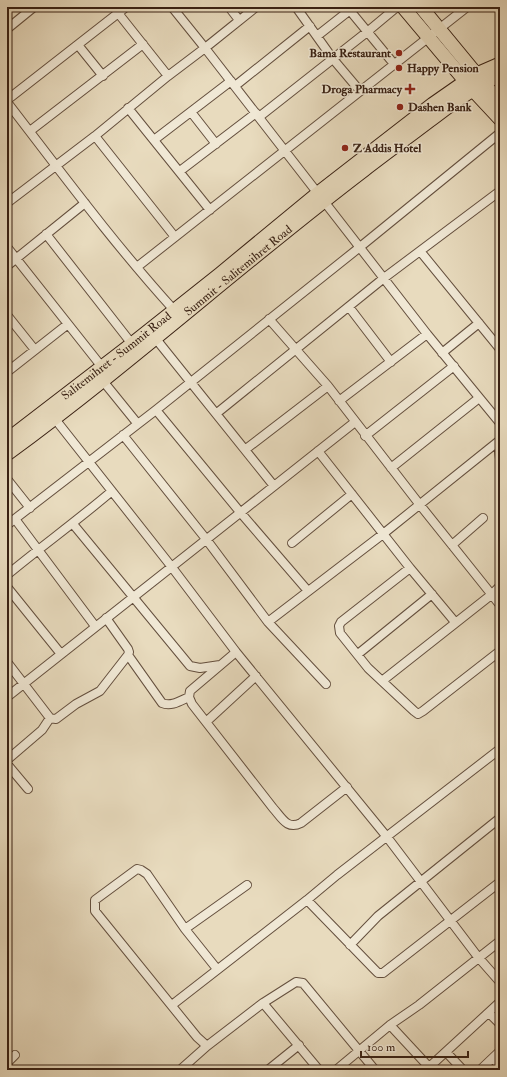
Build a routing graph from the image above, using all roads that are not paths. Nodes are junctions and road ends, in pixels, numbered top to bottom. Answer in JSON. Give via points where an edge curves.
{"nodes":[{"id":1,"x":34,"y":7,"type":"edge"},
{"id":2,"x":126,"y":7,"type":"edge"},
{"id":3,"x":172,"y":7,"type":"edge"},
{"id":4,"x":230,"y":7,"type":"edge"},
{"id":5,"x":256,"y":7,"type":"edge"},
{"id":6,"x":296,"y":7,"type":"edge"},
{"id":7,"x":397,"y":7,"type":"edge"},
{"id":8,"x":403,"y":7,"type":"edge"},
{"id":9,"x":421,"y":7,"type":"edge"},
{"id":10,"x":467,"y":7,"type":"edge"},
{"id":11,"x":348,"y":8,"type":"edge"},
{"id":12,"x":118,"y":13,"type":"junction"},
{"id":13,"x":239,"y":20,"type":"junction"},
{"id":14,"x":310,"y":26,"type":"junction"},
{"id":15,"x":7,"y":28,"type":"edge"},
{"id":16,"x":367,"y":32,"type":"junction"},
{"id":17,"x":434,"y":32,"type":"junction"},
{"id":18,"x":317,"y":36,"type":"junction"},
{"id":19,"x":143,"y":44,"type":"junction"},
{"id":20,"x":78,"y":45,"type":"junction"},
{"id":21,"x":205,"y":48,"type":"junction"},
{"id":22,"x":333,"y":59,"type":"junction"},
{"id":23,"x":394,"y":64,"type":"junction"},
{"id":24,"x":500,"y":64,"type":"edge"},
{"id":25,"x":500,"y":75,"type":"edge"},
{"id":26,"x":103,"y":76,"type":"junction"},
{"id":27,"x":168,"y":76,"type":"junction"},
{"id":28,"x":480,"y":78,"type":"junction"},
{"id":29,"x":233,"y":83,"type":"junction"},
{"id":30,"x":500,"y":84,"type":"edge"},
{"id":31,"x":469,"y":85,"type":"junction"},
{"id":32,"x":360,"y":91,"type":"junction"},
{"id":33,"x":7,"y":101,"type":"edge"},
{"id":34,"x":498,"y":101,"type":"edge"},
{"id":35,"x":128,"y":108,"type":"junction"},
{"id":36,"x":191,"y":112,"type":"junction"},
{"id":37,"x":257,"y":115,"type":"junction"},
{"id":38,"x":500,"y":119,"type":"edge"},
{"id":39,"x":30,"y":131,"type":"junction"},
{"id":40,"x":500,"y":133,"type":"edge"},
{"id":41,"x":94,"y":136,"type":"junction"},
{"id":42,"x":154,"y":140,"type":"junction"},
{"id":43,"x":216,"y":144,"type":"junction"},
{"id":44,"x":285,"y":151,"type":"junction"},
{"id":45,"x":56,"y":166,"type":"junction"},
{"id":46,"x":180,"y":171,"type":"junction"},
{"id":47,"x":500,"y":191,"type":"edge"},
{"id":48,"x":320,"y":197,"type":"junction"},
{"id":49,"x":8,"y":201,"type":"edge"},
{"id":50,"x":85,"y":203,"type":"junction"},
{"id":51,"x":210,"y":210,"type":"junction"},
{"id":52,"x":46,"y":234,"type":"junction"},
{"id":53,"x":175,"y":237,"type":"junction"},
{"id":54,"x":7,"y":247,"type":"edge"},
{"id":55,"x":360,"y":248,"type":"junction"},
{"id":56,"x":420,"y":251,"type":"junction"},
{"id":57,"x":16,"y":258,"type":"junction"},
{"id":58,"x":7,"y":266,"type":"edge"},
{"id":59,"x":137,"y":267,"type":"junction"},
{"id":60,"x":384,"y":278,"type":"junction"},
{"id":61,"x":349,"y":307,"type":"junction"},
{"id":62,"x":174,"y":310,"type":"junction"},
{"id":63,"x":7,"y":316,"type":"edge"},
{"id":64,"x":269,"y":319,"type":"junction"},
{"id":65,"x":479,"y":323,"type":"junction"},
{"id":66,"x":68,"y":324,"type":"junction"},
{"id":67,"x":427,"y":334,"type":"junction"},
{"id":68,"x":156,"y":338,"type":"junction"},
{"id":69,"x":132,"y":344,"type":"junction"},
{"id":70,"x":296,"y":349,"type":"junction"},
{"id":71,"x":500,"y":349,"type":"edge"},
{"id":72,"x":35,"y":350,"type":"junction"},
{"id":73,"x":442,"y":353,"type":"junction"},
{"id":74,"x":392,"y":362,"type":"junction"},
{"id":75,"x":454,"y":366,"type":"junction"},
{"id":76,"x":102,"y":367,"type":"junction"},
{"id":77,"x":7,"y":372,"type":"edge"},
{"id":78,"x":103,"y":381,"type":"junction"},
{"id":79,"x":191,"y":381,"type":"junction"},
{"id":80,"x":328,"y":386,"type":"junction"},
{"id":81,"x":479,"y":398,"type":"junction"},
{"id":82,"x":339,"y":401,"type":"junction"},
{"id":83,"x":156,"y":410,"type":"junction"},
{"id":84,"x":217,"y":414,"type":"junction"},
{"id":85,"x":55,"y":419,"type":"junction"},
{"id":86,"x":355,"y":422,"type":"junction"},
{"id":87,"x":137,"y":424,"type":"junction"},
{"id":88,"x":500,"y":424,"type":"edge"},
{"id":89,"x":123,"y":435,"type":"junction"},
{"id":90,"x":366,"y":436,"type":"junction"},
{"id":91,"x":7,"y":440,"type":"edge"},
{"id":92,"x":499,"y":441,"type":"edge"},
{"id":93,"x":246,"y":449,"type":"junction"},
{"id":94,"x":318,"y":451,"type":"junction"},
{"id":95,"x":7,"y":454,"type":"edge"},
{"id":96,"x":500,"y":459,"type":"edge"},
{"id":97,"x":88,"y":461,"type":"junction"},
{"id":98,"x":392,"y":468,"type":"junction"},
{"id":99,"x":7,"y":479,"type":"edge"},
{"id":100,"x":274,"y":486,"type":"junction"},
{"id":101,"x":112,"y":491,"type":"junction"},
{"id":102,"x":352,"y":494,"type":"junction"},
{"id":103,"x":420,"y":505,"type":"junction"},
{"id":104,"x":30,"y":508,"type":"junction"},
{"id":105,"x":240,"y":512,"type":"junction"},
{"id":106,"x":484,"y":518,"type":"dead end"},
{"id":107,"x":15,"y":520,"type":"junction"},
{"id":108,"x":73,"y":524,"type":"junction"},
{"id":109,"x":7,"y":525,"type":"edge"},
{"id":110,"x":383,"y":534,"type":"junction"},
{"id":111,"x":206,"y":539,"type":"junction"},
{"id":112,"x":292,"y":543,"type":"dead end"},
{"id":113,"x":452,"y":545,"type":"junction"},
{"id":114,"x":37,"y":550,"type":"junction"},
{"id":115,"x":171,"y":566,"type":"junction"},
{"id":116,"x":410,"y":568,"type":"junction"},
{"id":117,"x":7,"y":574,"type":"edge"},
{"id":118,"x":500,"y":586,"type":"edge"},
{"id":119,"x":7,"y":587,"type":"edge"},
{"id":120,"x":308,"y":591,"type":"junction"},
{"id":121,"x":432,"y":594,"type":"junction"},
{"id":122,"x":492,"y":595,"type":"junction"},
{"id":123,"x":133,"y":596,"type":"junction"},
{"id":124,"x":500,"y":604,"type":"edge"},
{"id":125,"x":106,"y":618,"type":"junction"},
{"id":126,"x":268,"y":622,"type":"junction"},
{"id":127,"x":455,"y":622,"type":"junction"},
{"id":128,"x":95,"y":626,"type":"junction"},
{"id":129,"x":500,"y":651,"type":"edge"},
{"id":130,"x":236,"y":652,"type":"junction"},
{"id":131,"x":61,"y":654,"type":"junction"},
{"id":132,"x":358,"y":654,"type":"junction"},
{"id":133,"x":128,"y":656,"type":"junction"},
{"id":134,"x":7,"y":662,"type":"edge"},
{"id":135,"x":220,"y":665,"type":"junction"},
{"id":136,"x":256,"y":676,"type":"junction"},
{"id":137,"x":382,"y":681,"type":"junction"},
{"id":138,"x":326,"y":684,"type":"dead end"},
{"id":139,"x":23,"y":685,"type":"junction"},
{"id":140,"x":7,"y":697,"type":"edge"},
{"id":141,"x":189,"y":697,"type":"junction"},
{"id":142,"x":50,"y":718,"type":"junction"},
{"id":143,"x":206,"y":722,"type":"junction"},
{"id":144,"x":500,"y":749,"type":"edge"},
{"id":145,"x":7,"y":760,"type":"edge"},
{"id":146,"x":7,"y":764,"type":"edge"},
{"id":147,"x":347,"y":787,"type":"junction"},
{"id":148,"x":28,"y":789,"type":"dead end"},
{"id":149,"x":500,"y":818,"type":"edge"},
{"id":150,"x":387,"y":837,"type":"junction"},
{"id":151,"x":421,"y":881,"type":"junction"},
{"id":152,"x":500,"y":882,"type":"edge"},
{"id":153,"x":247,"y":886,"type":"dead end"},
{"id":154,"x":307,"y":900,"type":"junction"},
{"id":155,"x":451,"y":920,"type":"junction"},
{"id":156,"x":186,"y":929,"type":"junction"},
{"id":157,"x":500,"y":940,"type":"edge"},
{"id":158,"x":350,"y":945,"type":"junction"},
{"id":159,"x":478,"y":957,"type":"junction"},
{"id":160,"x":217,"y":969,"type":"junction"},
{"id":161,"x":500,"y":982,"type":"edge"},
{"id":162,"x":500,"y":1002,"type":"edge"},
{"id":163,"x":263,"y":1003,"type":"junction"},
{"id":164,"x":172,"y":1005,"type":"junction"},
{"id":165,"x":489,"y":1013,"type":"junction"},
{"id":166,"x":500,"y":1024,"type":"edge"},
{"id":167,"x":390,"y":1025,"type":"junction"},
{"id":168,"x":299,"y":1045,"type":"junction"},
{"id":169,"x":207,"y":1046,"type":"junction"},
{"id":170,"x":359,"y":1050,"type":"junction"},
{"id":171,"x":500,"y":1051,"type":"edge"},
{"id":172,"x":446,"y":1052,"type":"junction"},
{"id":173,"x":15,"y":1055,"type":"dead end"},
{"id":174,"x":493,"y":1058,"type":"junction"},
{"id":175,"x":7,"y":1063,"type":"edge"},
{"id":176,"x":500,"y":1066,"type":"edge"},
{"id":177,"x":428,"y":1068,"type":"edge"},
{"id":178,"x":180,"y":1070,"type":"edge"},
{"id":179,"x":268,"y":1070,"type":"edge"},
{"id":180,"x":319,"y":1070,"type":"edge"},
{"id":181,"x":336,"y":1070,"type":"edge"},
{"id":182,"x":375,"y":1070,"type":"edge"},
{"id":183,"x":463,"y":1070,"type":"edge"},
{"id":184,"x":480,"y":1070,"type":"edge"}],
"edges":[{"from":1,"to":15,"type":"street"},
{"from":2,"to":12,"type":"street"},
{"from":3,"to":21,"type":"street"},
{"from":4,"to":13,"type":"street"},
{"from":5,"to":13,"type":"street"},
{"from":6,"to":14,"type":"street"},
{"from":7,"to":16,"type":"street"},
{"from":8,"to":17,"type":"main road"},
{"from":9,"to":17,"type":"main road"},
{"from":10,"to":17,"type":"street"},
{"from":11,"to":16,"type":"street"},
{"from":11,"to":18,"type":"street"},
{"from":12,"to":19,"type":"street"},
{"from":12,"to":20,"type":"street"},
{"from":13,"to":21,"type":"street"},
{"from":14,"to":18,"type":"street"},
{"from":14,"to":29,"type":"street"},
{"from":16,"to":22,"type":"street"},
{"from":16,"to":23,"type":"street"},
{"from":17,"to":23,"type":"street"},
{"from":17,"to":28,"type":"main road"},
{"from":17,"to":31,"type":"main road"},
{"from":18,"to":22,"type":"street"},
{"from":19,"to":26,"type":"street"},
{"from":19,"to":27,"type":"street"},
{"from":20,"to":26,"type":"street"},
{"from":20,"to":33,"type":"street"},
{"from":21,"to":27,"type":"street"},
{"from":21,"to":29,"type":"street"},
{"from":22,"to":32,"type":"street"},
{"from":22,"to":37,"type":"street"},
{"from":23,"to":32,"type":"street"},
{"from":24,"to":28,"type":"main road"},
{"from":25,"to":28,"type":"main road"},
{"from":26,"to":39,"type":"street"},
{"from":27,"to":35,"type":"street"},
{"from":28,"to":31,"type":"main road"},
{"from":28,"to":34,"type":"main road"},
{"from":29,"to":36,"type":"street"},
{"from":29,"to":37,"type":"street"},
{"from":30,"to":34,"type":"main road"},
{"from":31,"to":38,"type":"main road"},
{"from":31,"to":48,"type":"main road","name":"Summit - Salitemihret Road"},
{"from":32,"to":44,"type":"street"},
{"from":33,"to":39,"type":"street"},
{"from":35,"to":41,"type":"street"},
{"from":35,"to":42,"type":"street"},
{"from":36,"to":42,"type":"street"},
{"from":36,"to":43,"type":"street"},
{"from":37,"to":43,"type":"street"},
{"from":37,"to":44,"type":"street"},
{"from":39,"to":45,"type":"street"},
{"from":40,"to":55,"type":"street"},
{"from":41,"to":45,"type":"street"},
{"from":41,"to":53,"type":"street"},
{"from":42,"to":46,"type":"street"},
{"from":43,"to":46,"type":"street"},
{"from":44,"to":48,"type":"street"},
{"from":44,"to":51,"type":"street"},
{"from":45,"to":49,"type":"street"},
{"from":45,"to":50,"type":"street"},
{"from":46,"to":51,"type":"street"},
{"from":47,"to":56,"type":"street"},
{"from":48,"to":55,"type":"street"},
{"from":48,"to":62,"type":"main road","name":"Salitemihret - Summit Road"},
{"from":48,"to":68,"type":"main road","name":"Summit - Salitemihret Road"},
{"from":50,"to":52,"type":"street"},
{"from":50,"to":59,"type":"street"},
{"from":51,"to":53,"type":"street"},
{"from":52,"to":57,"type":"street"},
{"from":52,"to":69,"type":"street"},
{"from":53,"to":59,"type":"street"},
{"from":54,"to":57,"type":"street"},
{"from":55,"to":60,"type":"street"},
{"from":55,"to":64,"type":"street"},
{"from":56,"to":60,"type":"street"},
{"from":56,"to":65,"type":"street"},
{"from":57,"to":58,"type":"street"},
{"from":57,"to":66,"type":"street"},
{"from":59,"to":62,"type":"street"},
{"from":60,"to":61,"type":"street"},
{"from":60,"to":67,"type":"street"},
{"from":61,"to":70,"type":"street"},
{"from":61,"to":74,"type":"street"},
{"from":62,"to":69,"type":"main road","name":"Salitemihret - Summit Road"},
{"from":63,"to":72,"type":"street"},
{"from":64,"to":70,"type":"street"},
{"from":64,"to":79,"type":"street"},
{"from":65,"to":71,"type":"street"},
{"from":65,"to":73,"type":"street"},
{"from":66,"to":72,"type":"street"},
{"from":66,"to":76,"type":"street"},
{"from":67,"to":73,"type":"street"},
{"from":67,"to":74,"type":"street"},
{"from":68,"to":78,"type":"main road","name":"Summit - Salitemihret Road"},
{"from":68,"to":79,"type":"street"},
{"from":69,"to":76,"type":"main road","name":"Salitemihret - Summit Road"},
{"from":70,"to":80,"type":"street"},
{"from":70,"to":84,"type":"street"},
{"from":72,"to":77,"type":"street"},
{"from":73,"to":75,"type":"street"},
{"from":74,"to":82,"type":"street"},
{"from":75,"to":81,"type":"street"},
{"from":75,"to":90,"type":"street"},
{"from":76,"to":91,"type":"main road","name":"Salitemihret - Summit Road"},
{"from":78,"to":85,"type":"main road","name":"Summit - Salitemihret Road"},
{"from":78,"to":87,"type":"street"},
{"from":79,"to":83,"type":"street"},
{"from":79,"to":84,"type":"street"},
{"from":80,"to":82,"type":"street"},
{"from":80,"to":93,"type":"street"},
{"from":81,"to":88,"type":"street"},
{"from":81,"to":98,"type":"street"},
{"from":82,"to":86,"type":"street"},
{"from":83,"to":87,"type":"street"},
{"from":83,"to":105,"type":"street"},
{"from":84,"to":93,"type":"street"},
{"from":85,"to":95,"type":"main road","name":"Summit - Salitemihret Road"},
{"from":85,"to":97,"type":"street"},
{"from":86,"to":90,"type":"street"},
{"from":86,"to":94,"type":"street"},
{"from":87,"to":89,"type":"street"},
{"from":89,"to":97,"type":"street"},
{"from":89,"to":111,"type":"street"},
{"from":90,"to":98,"type":"street"},
{"from":92,"to":96,"type":"street"},
{"from":92,"to":103,"type":"street"},
{"from":93,"to":100,"type":"street"},
{"from":94,"to":100,"type":"street"},
{"from":94,"to":102,"type":"street"},
{"from":97,"to":101,"type":"street"},
{"from":97,"to":104,"type":"street"},
{"from":98,"to":103,"type":"street"},
{"from":99,"to":104,"type":"street"},
{"from":100,"to":105,"type":"street"},
{"from":101,"to":108,"type":"street"},
{"from":101,"to":115,"type":"street"},
{"from":102,"to":110,"type":"street"},
{"from":102,"to":112,"type":"street"},
{"from":103,"to":110,"type":"street"},
{"from":103,"to":113,"type":"street"},
{"from":104,"to":107,"type":"street"},
{"from":105,"to":111,"type":"street"},
{"from":105,"to":120,"type":"street"},
{"from":106,"to":113,"type":"street"},
{"from":107,"to":109,"type":"street"},
{"from":107,"to":114,"type":"street"},
{"from":108,"to":114,"type":"street"},
{"from":108,"to":123,"type":"street"},
{"from":110,"to":116,"type":"street"},
{"from":110,"to":120,"type":"street"},
{"from":111,"to":115,"type":"street"},
{"from":111,"to":126,"type":"street"},
{"from":113,"to":122,"type":"street"},
{"from":114,"to":117,"type":"street"},
{"from":114,"to":128,"type":"street"},
{"from":115,"to":123,"type":"street"},
{"from":115,"to":130,"type":"street"},
{"from":116,"to":121,"type":"street"},
{"from":116,"to":132,"type":"street","via":[[341,622],[340,633]]},
{"from":118,"to":122,"type":"street"},
{"from":119,"to":131,"type":"street"},
{"from":120,"to":126,"type":"street"},
{"from":121,"to":127,"type":"street"},
{"from":121,"to":132,"type":"street"},
{"from":122,"to":124,"type":"street"},
{"from":122,"to":127,"type":"street"},
{"from":123,"to":125,"type":"street"},
{"from":123,"to":135,"type":"street","via":[[190,666],[200,668]]},
{"from":125,"to":128,"type":"street"},
{"from":125,"to":133,"type":"street","via":[[128,649]]},
{"from":126,"to":138,"type":"street"},
{"from":127,"to":137,"type":"street"},
{"from":128,"to":131,"type":"street"},
{"from":129,"to":137,"type":"street","via":[[418,714]]},
{"from":130,"to":135,"type":"street"},
{"from":130,"to":136,"type":"street"},
{"from":131,"to":139,"type":"street"},
{"from":132,"to":137,"type":"street"},
{"from":133,"to":141,"type":"street","via":[[162,703],[171,705]]},
{"from":133,"to":142,"type":"street","via":[[100,691],[76,704],[59,718]]},
{"from":134,"to":139,"type":"street"},
{"from":135,"to":141,"type":"street","via":[[190,691]]},
{"from":136,"to":143,"type":"street"},
{"from":136,"to":147,"type":"street"},
{"from":139,"to":140,"type":"street"},
{"from":139,"to":142,"type":"street"},
{"from":141,"to":143,"type":"street"},
{"from":142,"to":145,"type":"street","via":[[42,730]]},
{"from":143,"to":147,"type":"street","via":[[273,808],[291,826],[302,823]]},
{"from":144,"to":150,"type":"street"},
{"from":146,"to":148,"type":"street"},
{"from":147,"to":150,"type":"street"},
{"from":149,"to":151,"type":"street"},
{"from":150,"to":151,"type":"street"},
{"from":150,"to":154,"type":"street"},
{"from":151,"to":155,"type":"street"},
{"from":151,"to":158,"type":"street","via":[[378,916]]},
{"from":152,"to":155,"type":"street"},
{"from":153,"to":156,"type":"street"},
{"from":154,"to":158,"type":"street"},
{"from":154,"to":160,"type":"street"},
{"from":155,"to":158,"type":"street","via":[[383,973],[378,974]]},
{"from":155,"to":159,"type":"street"},
{"from":156,"to":160,"type":"street"},
{"from":156,"to":164,"type":"street","via":[[147,874],[141,870],[137,869],[95,900],[95,911]]},
{"from":157,"to":159,"type":"street"},
{"from":159,"to":161,"type":"street"},
{"from":159,"to":167,"type":"street"},
{"from":160,"to":164,"type":"street"},
{"from":162,"to":165,"type":"street"},
{"from":163,"to":168,"type":"street"},
{"from":163,"to":169,"type":"street"},
{"from":163,"to":170,"type":"street","via":[[296,982],[304,983]]},
{"from":164,"to":169,"type":"street"},
{"from":165,"to":166,"type":"street"},
{"from":165,"to":172,"type":"street"},
{"from":167,"to":170,"type":"street"},
{"from":167,"to":177,"type":"street"},
{"from":168,"to":179,"type":"street"},
{"from":168,"to":180,"type":"street"},
{"from":169,"to":178,"type":"street"},
{"from":170,"to":181,"type":"street"},
{"from":170,"to":182,"type":"street"},
{"from":171,"to":174,"type":"street"},
{"from":172,"to":177,"type":"street"},
{"from":172,"to":183,"type":"street"},
{"from":173,"to":175,"type":"street"},
{"from":174,"to":176,"type":"street"},
{"from":174,"to":184,"type":"street"}]}
